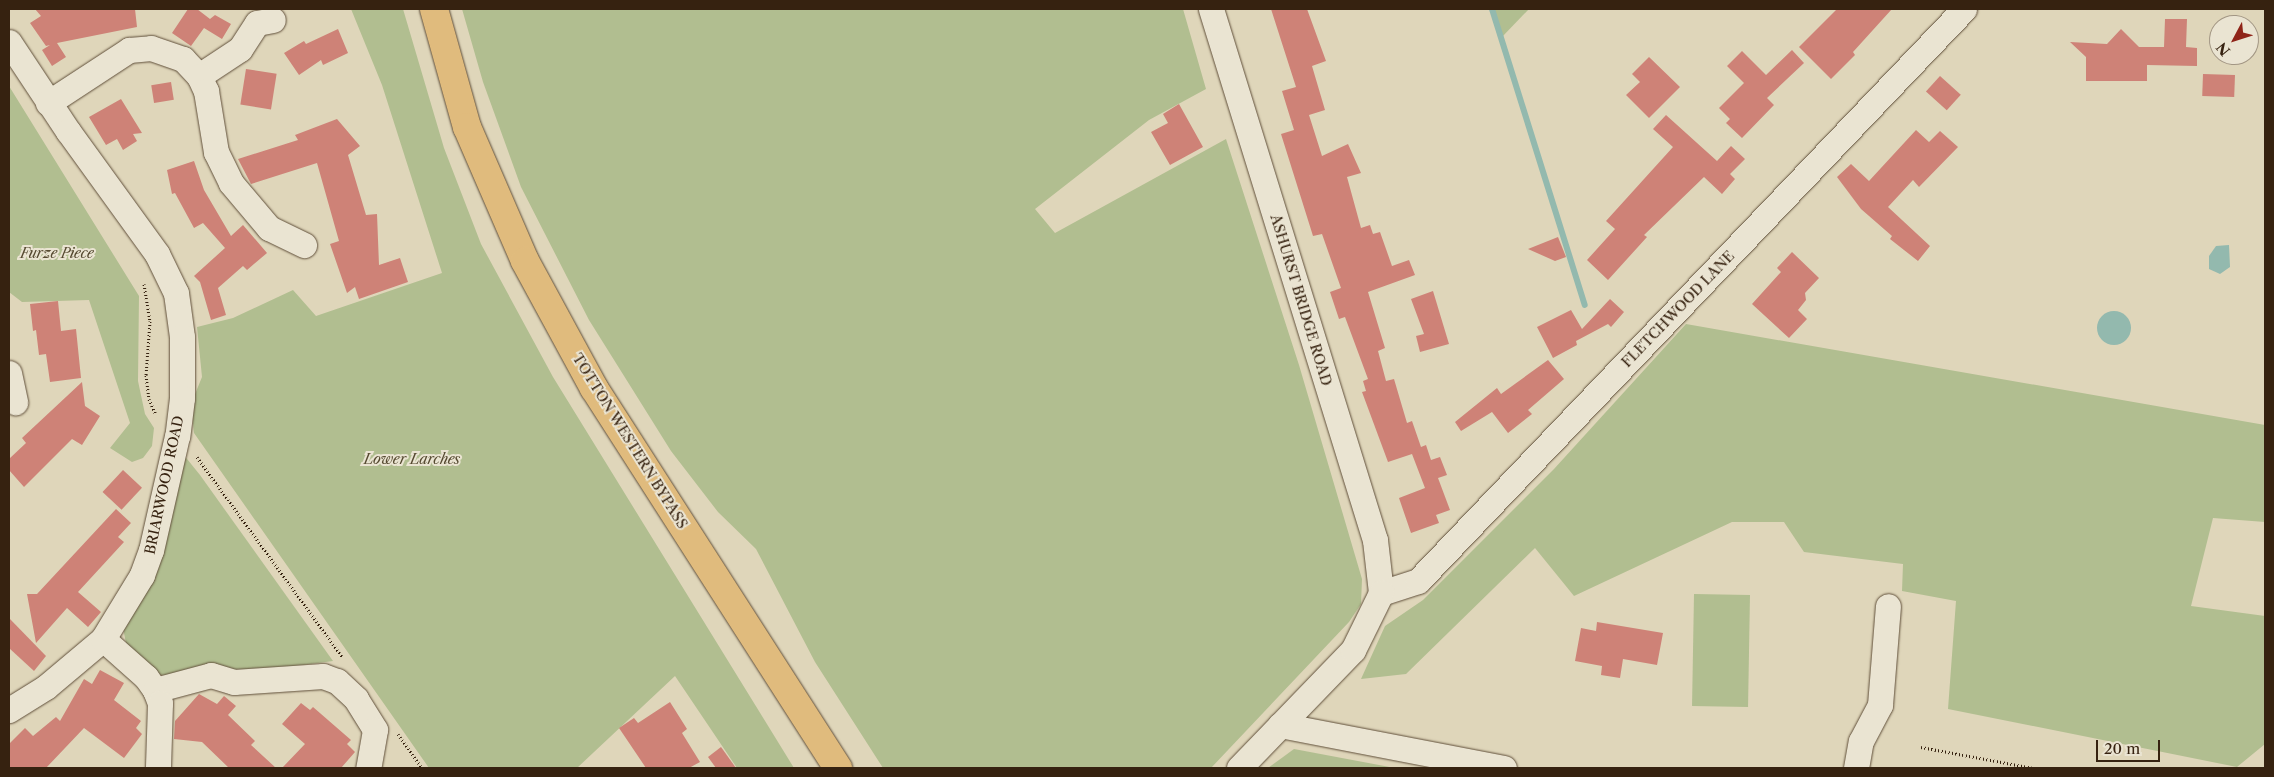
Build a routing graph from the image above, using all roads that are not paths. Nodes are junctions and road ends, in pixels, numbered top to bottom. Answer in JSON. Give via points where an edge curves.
{"nodes":[{"id":1,"x":434,"y":9,"type":"edge"},
{"id":2,"x":1211,"y":9,"type":"edge"},
{"id":3,"x":1964,"y":9,"type":"edge"},
{"id":4,"x":272,"y":20,"type":"dead end"},
{"id":5,"x":9,"y":42,"type":"edge"},
{"id":6,"x":199,"y":76,"type":"junction"},
{"id":7,"x":48,"y":103,"type":"junction"},
{"id":8,"x":304,"y":245,"type":"dead end"},
{"id":9,"x":9,"y":373,"type":"edge"},
{"id":10,"x":15,"y":402,"type":"dead end"},
{"id":11,"x":1381,"y":593,"type":"junction"},
{"id":12,"x":1888,"y":606,"type":"dead end"},
{"id":13,"x":103,"y":639,"type":"junction"},
{"id":14,"x":155,"y":690,"type":"junction"},
{"id":15,"x":9,"y":710,"type":"edge"},
{"id":16,"x":1280,"y":726,"type":"junction"},
{"id":17,"x":158,"y":768,"type":"edge"},
{"id":18,"x":368,"y":768,"type":"edge"},
{"id":19,"x":838,"y":768,"type":"edge"},
{"id":20,"x":1239,"y":768,"type":"edge"},
{"id":21,"x":1504,"y":768,"type":"edge"},
{"id":22,"x":1856,"y":768,"type":"edge"}],
"edges":[{"from":1,"to":19,"type":"main road","name":"TOTTON WESTERN BYPASS","via":[[467,127],[525,261],[594,388]]},
{"from":2,"to":11,"type":"street","name":"ASHURST BRIDGE ROAD","via":[[1375,540]]},
{"from":3,"to":11,"type":"street","name":"FLETCHWOOD LANE","via":[[1418,581]]},
{"from":4,"to":6,"type":"street","via":[[257,22],[240,50]]},
{"from":5,"to":7,"type":"street","name":"BRIARWOOD ROAD"},
{"from":6,"to":7,"type":"street","via":[[189,64],[168,52],[139,48],[120,55]]},
{"from":6,"to":8,"type":"street","via":[[206,91],[216,152],[231,183],[269,228]]},
{"from":7,"to":13,"type":"street","name":"BRIARWOOD ROAD","via":[[157,254],[176,294],[182,337],[182,398],[177,436],[151,550],[142,575]]},
{"from":9,"to":10,"type":"street"},
{"from":11,"to":16,"type":"street","via":[[1353,650]]},
{"from":12,"to":22,"type":"street","via":[[1880,705],[1861,741]]},
{"from":13,"to":14,"type":"street"},
{"from":13,"to":15,"type":"street","name":"BRIARWOOD ROAD","via":[[46,687]]},
{"from":14,"to":17,"type":"street","via":[[160,703]]},
{"from":14,"to":18,"type":"street","via":[[211,675],[234,682],[323,676],[337,681],[356,699],[375,730]]},
{"from":16,"to":20,"type":"street"},
{"from":16,"to":21,"type":"street"}]}
